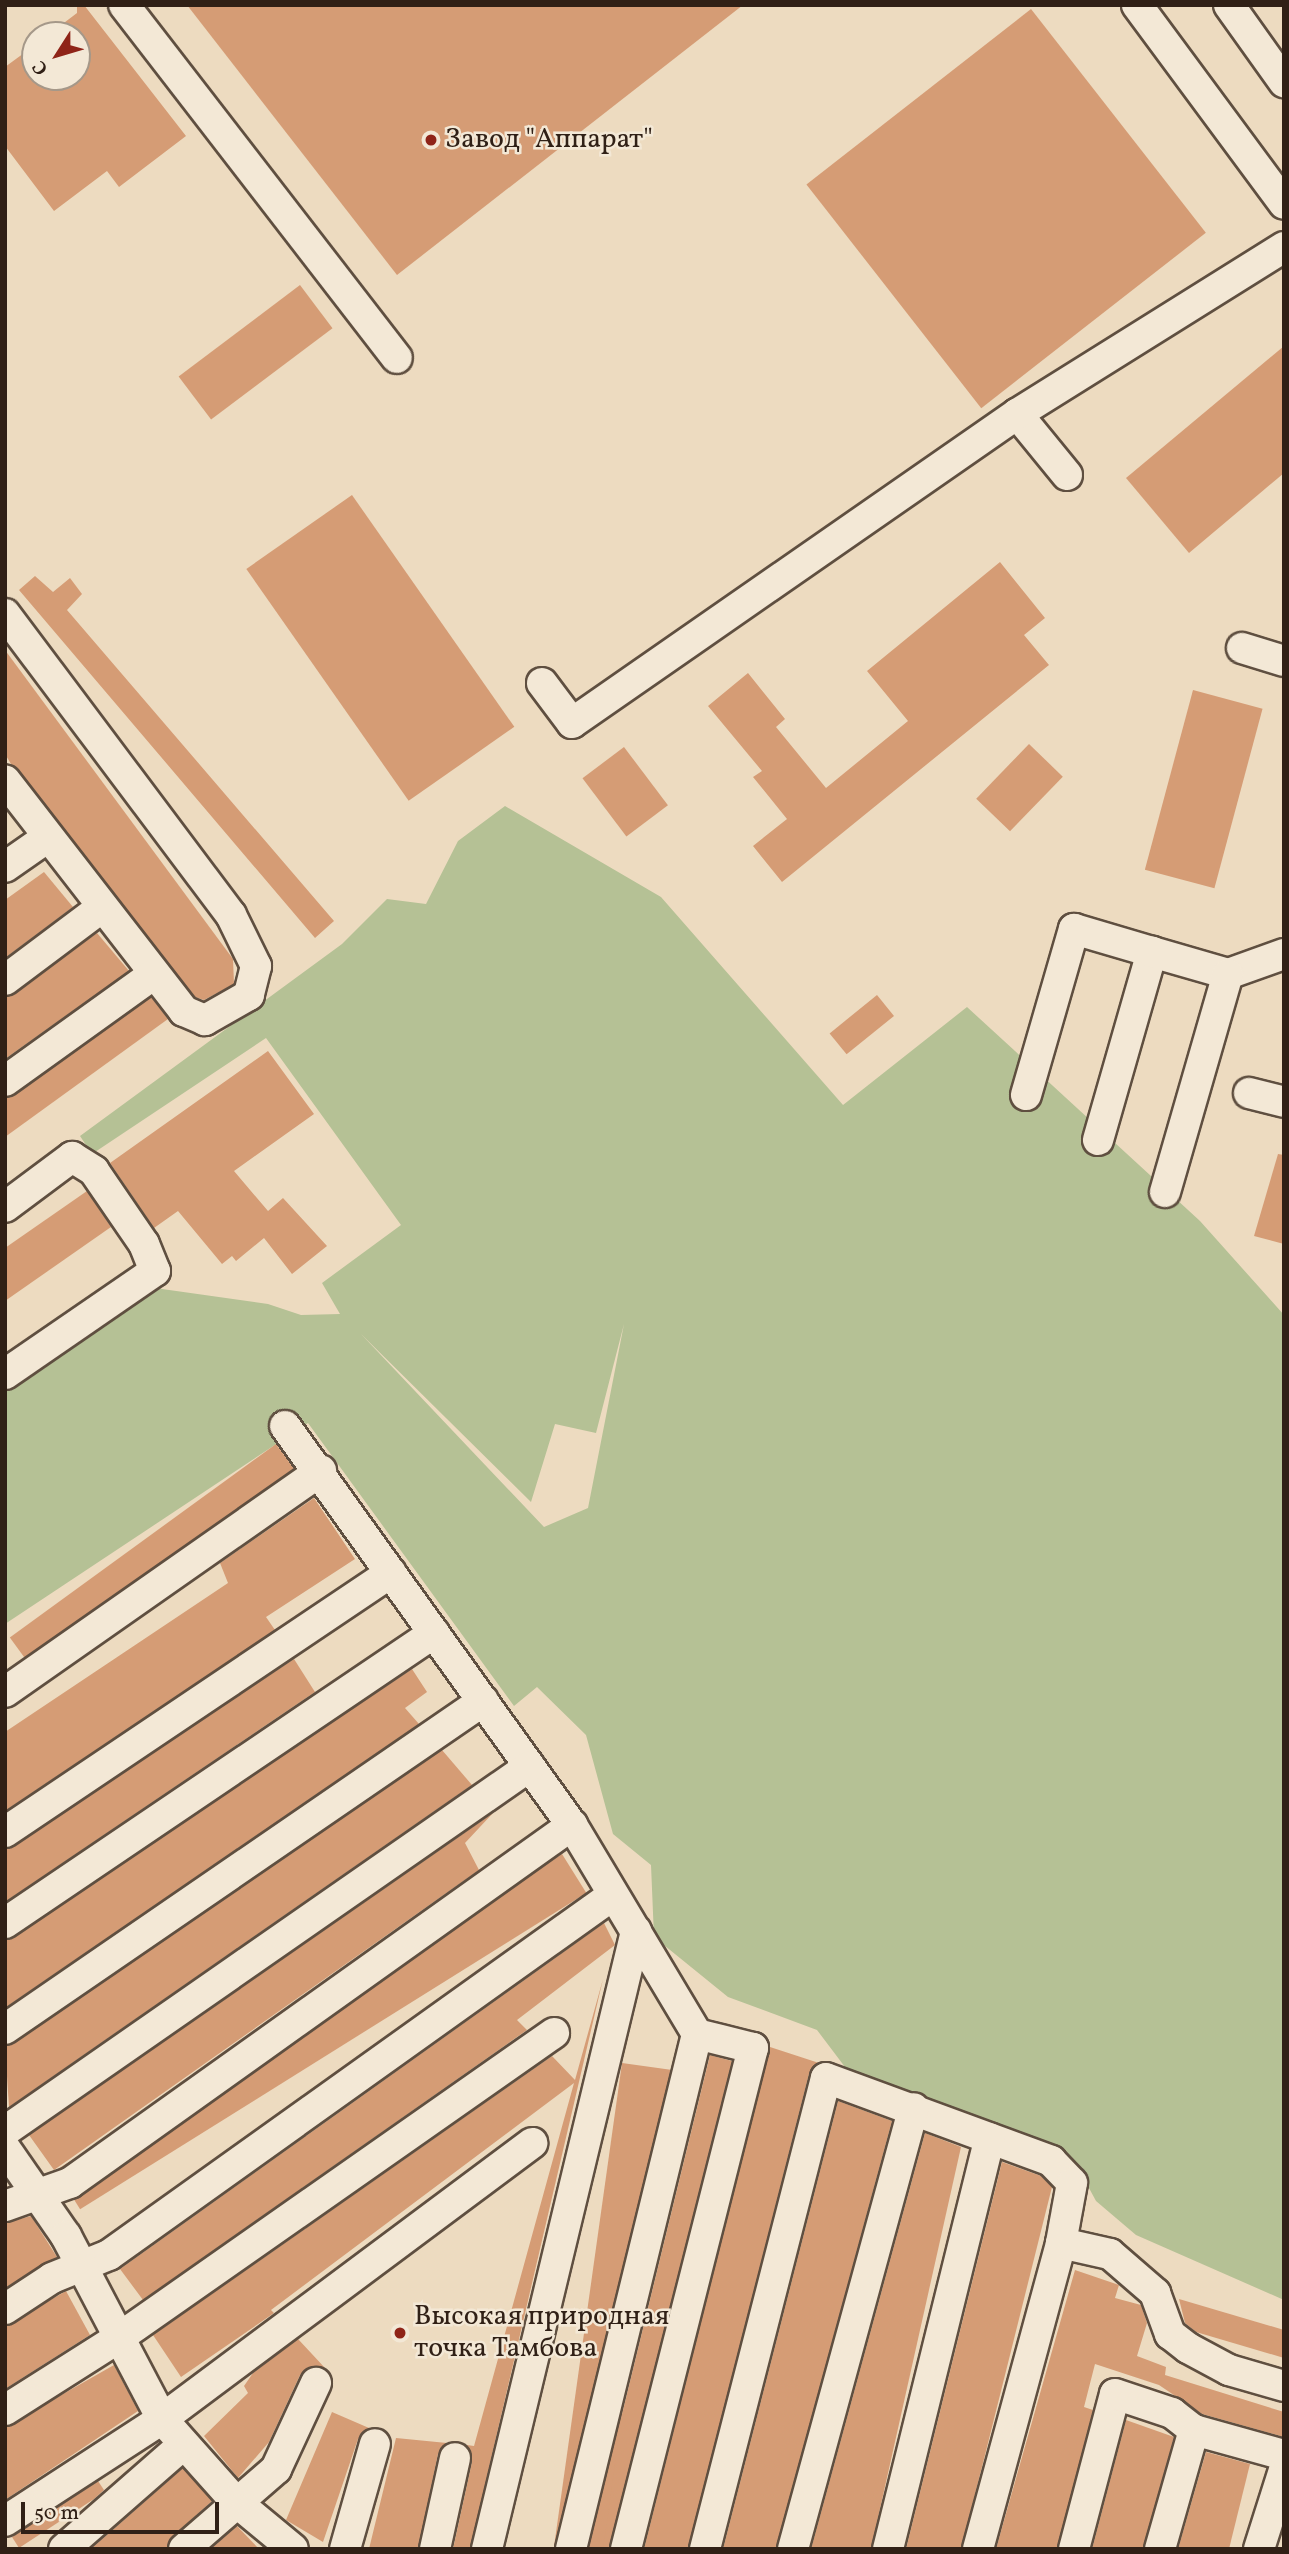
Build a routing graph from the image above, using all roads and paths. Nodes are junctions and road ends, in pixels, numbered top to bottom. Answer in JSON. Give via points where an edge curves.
{"nodes":[{"id":1,"x":124,"y":5,"type":"edge"},
{"id":2,"x":1137,"y":5,"type":"edge"},
{"id":3,"x":1229,"y":5,"type":"edge"},
{"id":4,"x":1284,"y":82,"type":"edge"},
{"id":5,"x":1284,"y":204,"type":"edge"},
{"id":6,"x":1284,"y":247,"type":"edge"},
{"id":7,"x":397,"y":358,"type":"dead end"},
{"id":8,"x":1017,"y":414,"type":"junction"},
{"id":9,"x":1067,"y":475,"type":"dead end"},
{"id":10,"x":5,"y":614,"type":"edge"},
{"id":11,"x":1242,"y":648,"type":"dead end"},
{"id":12,"x":1284,"y":661,"type":"edge"},
{"id":13,"x":542,"y":684,"type":"dead end"},
{"id":14,"x":5,"y":780,"type":"edge"},
{"id":15,"x":48,"y":837,"type":"junction"},
{"id":16,"x":5,"y":867,"type":"edge"},
{"id":17,"x":101,"y":908,"type":"junction"},
{"id":18,"x":1152,"y":952,"type":"junction"},
{"id":19,"x":1284,"y":954,"type":"edge"},
{"id":20,"x":154,"y":974,"type":"junction"},
{"id":21,"x":1228,"y":974,"type":"junction"},
{"id":22,"x":5,"y":980,"type":"edge"},
{"id":23,"x":5,"y":1082,"type":"edge"},
{"id":24,"x":1249,"y":1093,"type":"dead end"},
{"id":25,"x":1026,"y":1094,"type":"dead end"},
{"id":26,"x":1284,"y":1102,"type":"edge"},
{"id":27,"x":1098,"y":1140,"type":"dead end"},
{"id":28,"x":1165,"y":1192,"type":"dead end"},
{"id":29,"x":5,"y":1207,"type":"edge"},
{"id":30,"x":5,"y":1374,"type":"edge"},
{"id":31,"x":285,"y":1426,"type":"dead end"},
{"id":32,"x":321,"y":1471,"type":"junction"},
{"id":33,"x":391,"y":1573,"type":"junction"},
{"id":34,"x":434,"y":1633,"type":"junction"},
{"id":35,"x":5,"y":1692,"type":"edge"},
{"id":36,"x":483,"y":1700,"type":"junction"},
{"id":37,"x":530,"y":1766,"type":"junction"},
{"id":38,"x":572,"y":1825,"type":"junction"},
{"id":39,"x":5,"y":1832,"type":"edge"},
{"id":40,"x":613,"y":1895,"type":"junction"},
{"id":41,"x":5,"y":1923,"type":"edge"},
{"id":42,"x":636,"y":1931,"type":"junction"},
{"id":43,"x":5,"y":2029,"type":"edge"},
{"id":44,"x":554,"y":2033,"type":"dead end"},
{"id":45,"x":697,"y":2034,"type":"junction"},
{"id":46,"x":914,"y":2108,"type":"junction"},
{"id":47,"x":5,"y":2131,"type":"edge"},
{"id":48,"x":990,"y":2138,"type":"junction"},
{"id":49,"x":532,"y":2143,"type":"dead end"},
{"id":50,"x":5,"y":2148,"type":"edge"},
{"id":51,"x":38,"y":2194,"type":"junction"},
{"id":52,"x":5,"y":2206,"type":"edge"},
{"id":53,"x":1061,"y":2243,"type":"junction"},
{"id":54,"x":84,"y":2266,"type":"junction"},
{"id":55,"x":5,"y":2309,"type":"edge"},
{"id":56,"x":120,"y":2337,"type":"junction"},
{"id":57,"x":316,"y":2383,"type":"dead end"},
{"id":58,"x":1284,"y":2386,"type":"edge"},
{"id":59,"x":5,"y":2410,"type":"edge"},
{"id":60,"x":162,"y":2419,"type":"junction"},
{"id":61,"x":1194,"y":2430,"type":"junction"},
{"id":62,"x":184,"y":2444,"type":"junction"},
{"id":63,"x":375,"y":2444,"type":"dead end"},
{"id":64,"x":1284,"y":2455,"type":"edge"},
{"id":65,"x":455,"y":2458,"type":"dead end"},
{"id":66,"x":1284,"y":2470,"type":"edge"},
{"id":67,"x":235,"y":2501,"type":"junction"},
{"id":68,"x":5,"y":2521,"type":"edge"},
{"id":69,"x":64,"y":2549,"type":"edge"},
{"id":70,"x":184,"y":2549,"type":"edge"},
{"id":71,"x":293,"y":2549,"type":"edge"},
{"id":72,"x":345,"y":2549,"type":"edge"},
{"id":73,"x":435,"y":2549,"type":"edge"},
{"id":74,"x":486,"y":2549,"type":"edge"},
{"id":75,"x":570,"y":2549,"type":"edge"},
{"id":76,"x":626,"y":2549,"type":"edge"},
{"id":77,"x":705,"y":2549,"type":"edge"},
{"id":78,"x":793,"y":2549,"type":"edge"},
{"id":79,"x":888,"y":2549,"type":"edge"},
{"id":80,"x":978,"y":2549,"type":"edge"},
{"id":81,"x":1074,"y":2549,"type":"edge"},
{"id":82,"x":1160,"y":2549,"type":"edge"},
{"id":83,"x":1259,"y":2549,"type":"edge"}],
"edges":[{"from":1,"to":7,"type":"lane"},
{"from":2,"to":5,"type":"lane"},
{"from":3,"to":4,"type":"lane"},
{"from":6,"to":8,"type":"lane"},
{"from":8,"to":9,"type":"lane"},
{"from":8,"to":13,"type":"lane","via":[[572,723]]},
{"from":10,"to":20,"type":"lane","via":[[231,915],[257,977],[249,995],[205,1020],[184,1011]]},
{"from":11,"to":12,"type":"lane"},
{"from":14,"to":15,"type":"lane"},
{"from":15,"to":16,"type":"lane"},
{"from":15,"to":17,"type":"lane"},
{"from":17,"to":20,"type":"lane"},
{"from":17,"to":22,"type":"lane"},
{"from":18,"to":21,"type":"lane"},
{"from":18,"to":25,"type":"lane","via":[[1074,929]]},
{"from":18,"to":27,"type":"lane"},
{"from":19,"to":21,"type":"lane"},
{"from":20,"to":23,"type":"lane"},
{"from":21,"to":28,"type":"lane"},
{"from":24,"to":26,"type":"lane"},
{"from":29,"to":30,"type":"lane","via":[[72,1157],[93,1171],[144,1244],[155,1271]]},
{"from":31,"to":32,"type":"lane"},
{"from":32,"to":33,"type":"lane"},
{"from":32,"to":35,"type":"lane"},
{"from":33,"to":34,"type":"lane"},
{"from":33,"to":39,"type":"lane"},
{"from":34,"to":36,"type":"lane"},
{"from":34,"to":41,"type":"lane"},
{"from":36,"to":37,"type":"lane"},
{"from":36,"to":43,"type":"lane"},
{"from":37,"to":38,"type":"lane"},
{"from":37,"to":47,"type":"lane"},
{"from":38,"to":40,"type":"lane"},
{"from":38,"to":51,"type":"lane","via":[[70,2183]]},
{"from":40,"to":42,"type":"lane"},
{"from":40,"to":54,"type":"lane","via":[[108,2255]]},
{"from":42,"to":45,"type":"lane"},
{"from":42,"to":74,"type":"lane"},
{"from":44,"to":56,"type":"lane"},
{"from":45,"to":75,"type":"lane"},
{"from":45,"to":76,"type":"lane","via":[[753,2048]]},
{"from":46,"to":48,"type":"lane"},
{"from":46,"to":77,"type":"lane","via":[[826,2078]]},
{"from":46,"to":78,"type":"lane"},
{"from":48,"to":53,"type":"lane","via":[[1051,2161],[1072,2183]]},
{"from":48,"to":79,"type":"lane"},
{"from":49,"to":60,"type":"lane"},
{"from":50,"to":51,"type":"lane"},
{"from":51,"to":52,"type":"lane"},
{"from":51,"to":54,"type":"lane"},
{"from":53,"to":58,"type":"lane","via":[[1110,2254],[1155,2292],[1170,2334],[1188,2348],[1229,2370]]},
{"from":53,"to":80,"type":"lane"},
{"from":54,"to":55,"type":"lane"},
{"from":54,"to":56,"type":"lane"},
{"from":56,"to":59,"type":"lane"},
{"from":56,"to":60,"type":"lane"},
{"from":57,"to":67,"type":"lane","via":[[276,2469]]},
{"from":60,"to":62,"type":"lane"},
{"from":60,"to":68,"type":"lane"},
{"from":61,"to":64,"type":"lane"},
{"from":61,"to":81,"type":"lane","via":[[1172,2413],[1115,2393]]},
{"from":61,"to":82,"type":"lane"},
{"from":62,"to":67,"type":"lane"},
{"from":62,"to":69,"type":"lane"},
{"from":63,"to":72,"type":"lane"},
{"from":65,"to":73,"type":"lane"},
{"from":66,"to":83,"type":"lane"},
{"from":67,"to":70,"type":"lane"},
{"from":67,"to":71,"type":"lane"}]}
